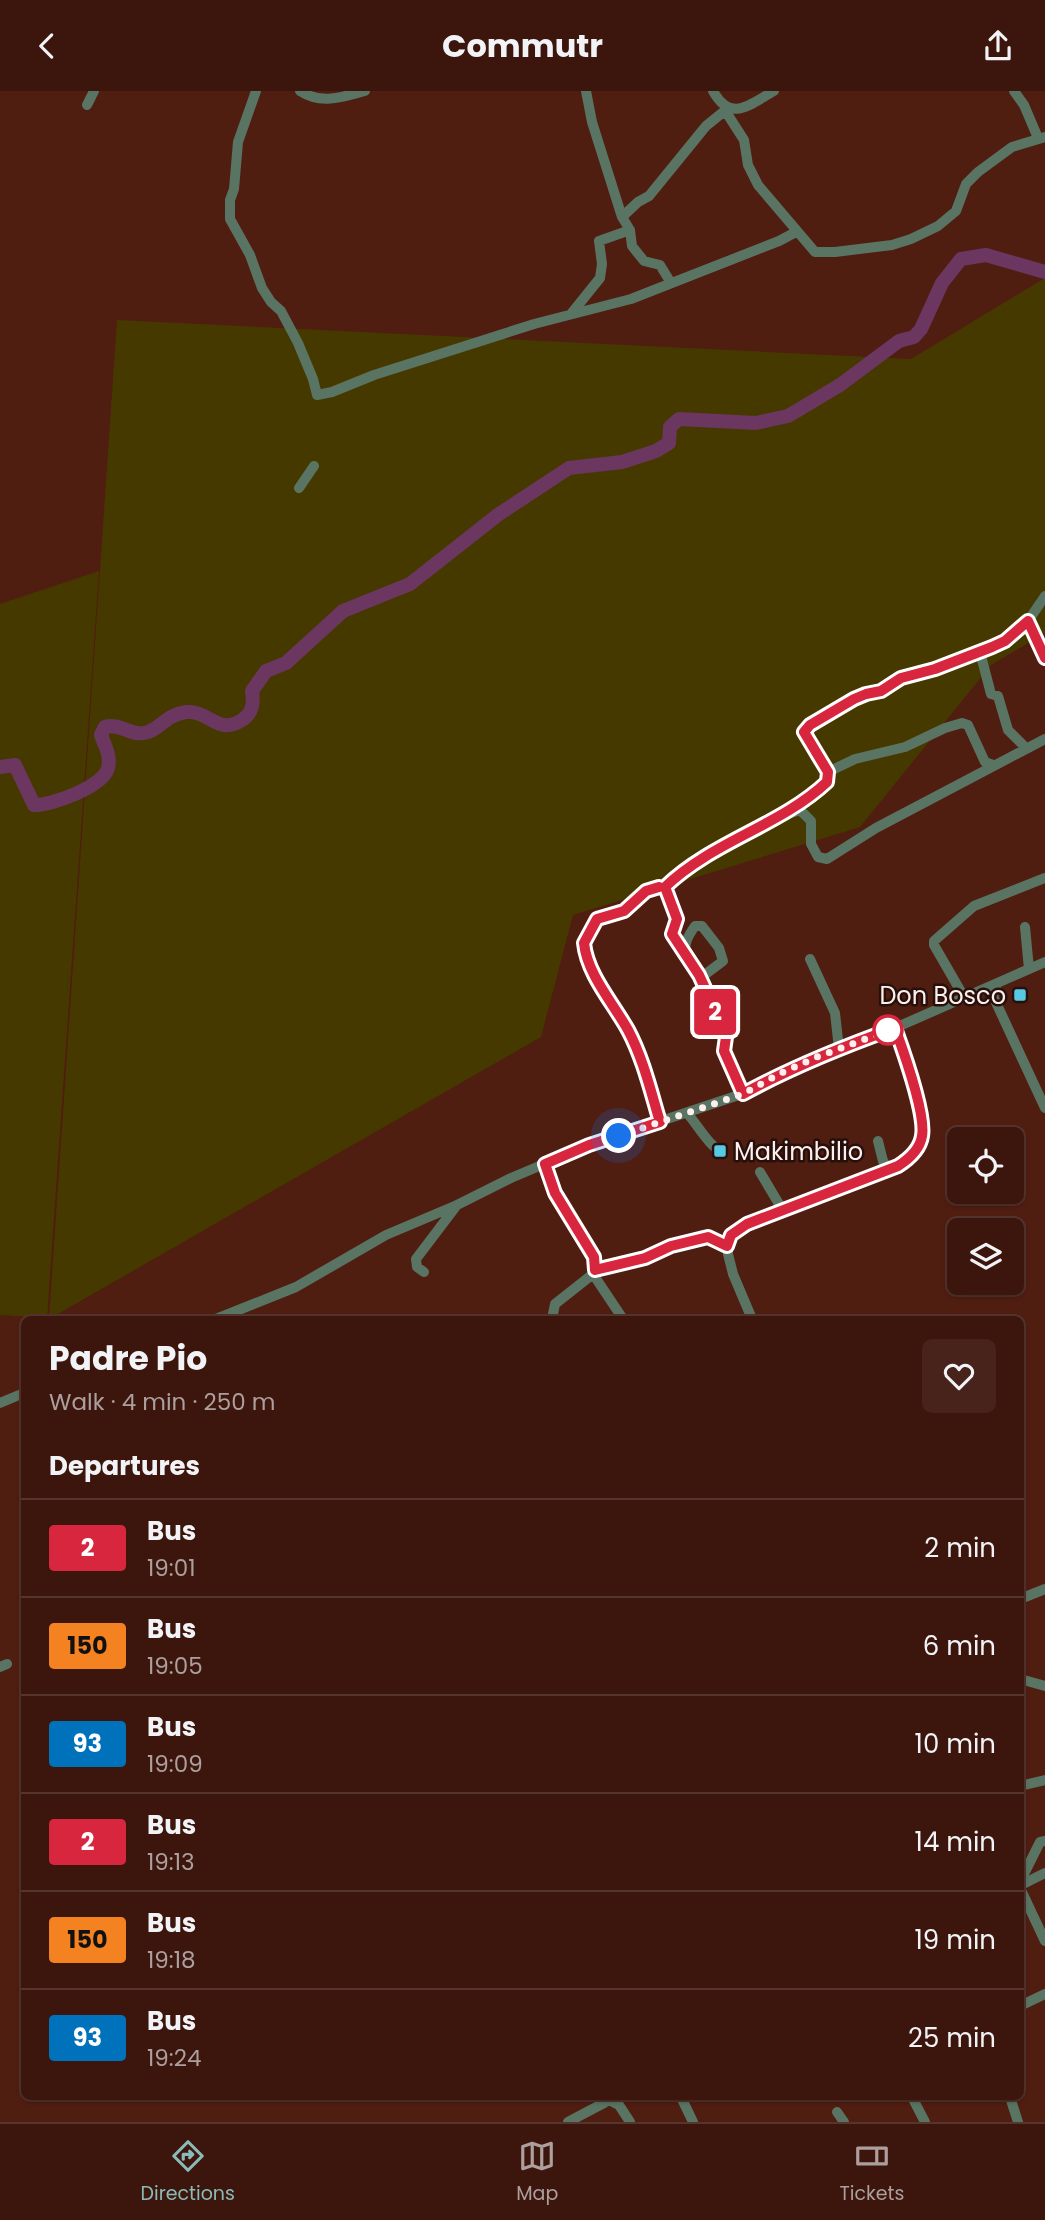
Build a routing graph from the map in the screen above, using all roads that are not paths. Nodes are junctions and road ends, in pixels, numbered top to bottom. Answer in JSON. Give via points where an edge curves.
{"nodes":[{"id":1,"x":94,"y":91,"type":"edge"},
{"id":2,"x":256,"y":91,"type":"edge"},
{"id":3,"x":300,"y":91,"type":"edge"},
{"id":4,"x":365,"y":91,"type":"edge"},
{"id":5,"x":586,"y":91,"type":"edge"},
{"id":6,"x":713,"y":91,"type":"edge"},
{"id":7,"x":774,"y":91,"type":"edge"},
{"id":8,"x":1014,"y":91,"type":"edge"},
{"id":9,"x":87,"y":105,"type":"dead end"},
{"id":10,"x":727,"y":111,"type":"junction"},
{"id":11,"x":1041,"y":137,"type":"edge"},
{"id":12,"x":622,"y":217,"type":"junction"},
{"id":13,"x":630,"y":230,"type":"junction"},
{"id":14,"x":796,"y":232,"type":"junction"},
{"id":15,"x":671,"y":283,"type":"junction"},
{"id":16,"x":571,"y":314,"type":"junction"},
{"id":17,"x":314,"y":466,"type":"dead end"},
{"id":18,"x":299,"y":488,"type":"dead end"},
{"id":19,"x":1045,"y":596,"type":"edge"},
{"id":20,"x":1028,"y":621,"type":"junction"},
{"id":21,"x":980,"y":652,"type":"junction"},
{"id":22,"x":1045,"y":658,"type":"edge"},
{"id":23,"x":1045,"y":739,"type":"edge"},
{"id":24,"x":1027,"y":748,"type":"junction"},
{"id":25,"x":993,"y":765,"type":"junction"},
{"id":26,"x":828,"y":772,"type":"junction"},
{"id":27,"x":788,"y":813,"type":"junction"},
{"id":28,"x":1045,"y":878,"type":"edge"},
{"id":29,"x":666,"y":886,"type":"junction"},
{"id":30,"x":1025,"y":927,"type":"dead end"},
{"id":31,"x":685,"y":955,"type":"junction"},
{"id":32,"x":810,"y":959,"type":"dead end"},
{"id":33,"x":1045,"y":962,"type":"edge"},
{"id":34,"x":1029,"y":969,"type":"junction"},
{"id":35,"x":702,"y":984,"type":"junction"},
{"id":36,"x":997,"y":984,"type":"junction"},
{"id":37,"x":964,"y":997,"type":"junction"},
{"id":38,"x":895,"y":1028,"type":"junction"},
{"id":39,"x":839,"y":1049,"type":"junction"},
{"id":40,"x":743,"y":1094,"type":"junction"},
{"id":41,"x":1045,"y":1108,"type":"edge"},
{"id":42,"x":687,"y":1113,"type":"junction"},
{"id":43,"x":660,"y":1122,"type":"junction"},
{"id":44,"x":878,"y":1141,"type":"dead end"},
{"id":45,"x":723,"y":1152,"type":"dead end"},
{"id":46,"x":545,"y":1164,"type":"junction"},
{"id":47,"x":888,"y":1169,"type":"junction"},
{"id":48,"x":760,"y":1172,"type":"dead end"},
{"id":49,"x":457,"y":1205,"type":"junction"},
{"id":50,"x":782,"y":1209,"type":"junction"},
{"id":51,"x":727,"y":1246,"type":"junction"},
{"id":52,"x":424,"y":1272,"type":"dead end"},
{"id":53,"x":594,"y":1272,"type":"junction"},
{"id":54,"x":224,"y":1316,"type":"edge"},
{"id":55,"x":553,"y":1316,"type":"edge"},
{"id":56,"x":621,"y":1316,"type":"edge"},
{"id":57,"x":751,"y":1316,"type":"edge"},
{"id":58,"x":21,"y":1394,"type":"edge"},
{"id":59,"x":0,"y":1403,"type":"edge"},
{"id":60,"x":1045,"y":1589,"type":"edge"},
{"id":61,"x":1024,"y":1597,"type":"edge"},
{"id":62,"x":1045,"y":1780,"type":"edge"},
{"id":63,"x":1024,"y":1785,"type":"edge"},
{"id":64,"x":1045,"y":1841,"type":"edge"},
{"id":65,"x":1045,"y":1873,"type":"edge"},
{"id":66,"x":1024,"y":1874,"type":"edge"},
{"id":67,"x":1024,"y":1885,"type":"edge"},
{"id":68,"x":1024,"y":1891,"type":"edge"},
{"id":69,"x":1045,"y":1941,"type":"edge"},
{"id":70,"x":1045,"y":1994,"type":"edge"},
{"id":71,"x":1024,"y":2005,"type":"edge"},
{"id":72,"x":605,"y":2100,"type":"edge"},
{"id":73,"x":611,"y":2100,"type":"edge"},
{"id":74,"x":682,"y":2100,"type":"edge"},
{"id":75,"x":914,"y":2100,"type":"edge"},
{"id":76,"x":1011,"y":2100,"type":"edge"},
{"id":77,"x":1015,"y":2111,"type":"junction"},
{"id":78,"x":837,"y":2112,"type":"dead end"},
{"id":79,"x":568,"y":2122,"type":"edge"},
{"id":80,"x":630,"y":2122,"type":"edge"},
{"id":81,"x":693,"y":2122,"type":"edge"},
{"id":82,"x":844,"y":2122,"type":"edge"},
{"id":83,"x":925,"y":2122,"type":"edge"},
{"id":84,"x":1018,"y":2122,"type":"edge"},
{"id":85,"x":1027,"y":2122,"type":"edge"}],
"edges":[{"from":1,"to":9,"type":"street"},
{"from":2,"to":16,"type":"street","via":[[238,142],[230,219],[262,288],[298,343],[317,395]]},
{"from":3,"to":4,"type":"street","via":[[325,100]]},
{"from":5,"to":12,"type":"street"},
{"from":6,"to":10,"type":"street"},
{"from":7,"to":10,"type":"street"},
{"from":8,"to":11,"type":"street"},
{"from":10,"to":12,"type":"street","via":[[706,126],[649,196]]},
{"from":10,"to":14,"type":"street","via":[[744,140],[748,165],[758,185]]},
{"from":11,"to":14,"type":"street","via":[[1012,147],[978,172],[966,184],[956,211],[911,239],[866,249],[815,252]]},
{"from":12,"to":13,"type":"street"},
{"from":13,"to":15,"type":"street","via":[[632,246],[643,261],[660,265]]},
{"from":13,"to":16,"type":"street","via":[[599,241],[600,278]]},
{"from":14,"to":15,"type":"street"},
{"from":15,"to":16,"type":"street"},
{"from":17,"to":18,"type":"street"},
{"from":19,"to":20,"type":"street"},
{"from":20,"to":21,"type":"street","via":[[1005,641]]},
{"from":20,"to":22,"type":"street"},
{"from":21,"to":24,"type":"street","via":[[1007,730]]},
{"from":21,"to":26,"type":"street","via":[[901,678],[805,728]]},
{"from":23,"to":24,"type":"street"},
{"from":24,"to":25,"type":"street"},
{"from":25,"to":26,"type":"street","via":[[985,762],[977,740],[962,723],[905,747],[855,758]]},
{"from":25,"to":27,"type":"street","via":[[824,860],[811,844],[811,821],[800,810]]},
{"from":26,"to":27,"type":"street","via":[[827,782]]},
{"from":27,"to":29,"type":"street","via":[[719,847]]},
{"from":28,"to":37,"type":"street","via":[[974,907],[934,941]]},
{"from":29,"to":31,"type":"street","via":[[677,919],[672,934]]},
{"from":29,"to":43,"type":"street","via":[[646,891],[624,911],[597,919],[584,943],[592,970],[629,1031]]},
{"from":30,"to":34,"type":"street"},
{"from":31,"to":35,"type":"street"},
{"from":31,"to":35,"type":"street","via":[[684,945],[692,930],[702,926],[723,961],[703,976]]},
{"from":32,"to":39,"type":"street","via":[[835,1013]]},
{"from":33,"to":34,"type":"street"},
{"from":34,"to":36,"type":"street"},
{"from":35,"to":40,"type":"street","via":[[723,1027],[724,1051]]},
{"from":36,"to":37,"type":"street"},
{"from":36,"to":41,"type":"street","via":[[993,996]]},
{"from":37,"to":38,"type":"street"},
{"from":38,"to":39,"type":"street"},
{"from":38,"to":47,"type":"street","via":[[923,1134],[914,1154]]},
{"from":39,"to":40,"type":"street"},
{"from":40,"to":42,"type":"street"},
{"from":42,"to":43,"type":"street"},
{"from":42,"to":45,"type":"street","via":[[711,1145]]},
{"from":43,"to":46,"type":"street"},
{"from":44,"to":47,"type":"street"},
{"from":46,"to":49,"type":"street"},
{"from":46,"to":53,"type":"street","via":[[555,1193],[594,1257]]},
{"from":47,"to":50,"type":"street"},
{"from":48,"to":50,"type":"street"},
{"from":49,"to":52,"type":"street","via":[[416,1259]]},
{"from":49,"to":54,"type":"street","via":[[386,1235],[296,1287]]},
{"from":50,"to":51,"type":"street","via":[[739,1228]]},
{"from":51,"to":53,"type":"street","via":[[708,1237]]},
{"from":51,"to":57,"type":"street"},
{"from":53,"to":55,"type":"street","via":[[559,1299]]},
{"from":53,"to":56,"type":"street"},
{"from":58,"to":59,"type":"street"},
{"from":60,"to":61,"type":"street"},
{"from":62,"to":63,"type":"street"},
{"from":64,"to":66,"type":"street","via":[[1040,1842]]},
{"from":65,"to":67,"type":"street"},
{"from":68,"to":69,"type":"street"},
{"from":70,"to":71,"type":"street"},
{"from":72,"to":79,"type":"street"},
{"from":73,"to":80,"type":"street"},
{"from":74,"to":81,"type":"street"},
{"from":75,"to":83,"type":"street"},
{"from":76,"to":77,"type":"street"},
{"from":77,"to":84,"type":"street"},
{"from":77,"to":85,"type":"street"},
{"from":78,"to":82,"type":"street"}]}
